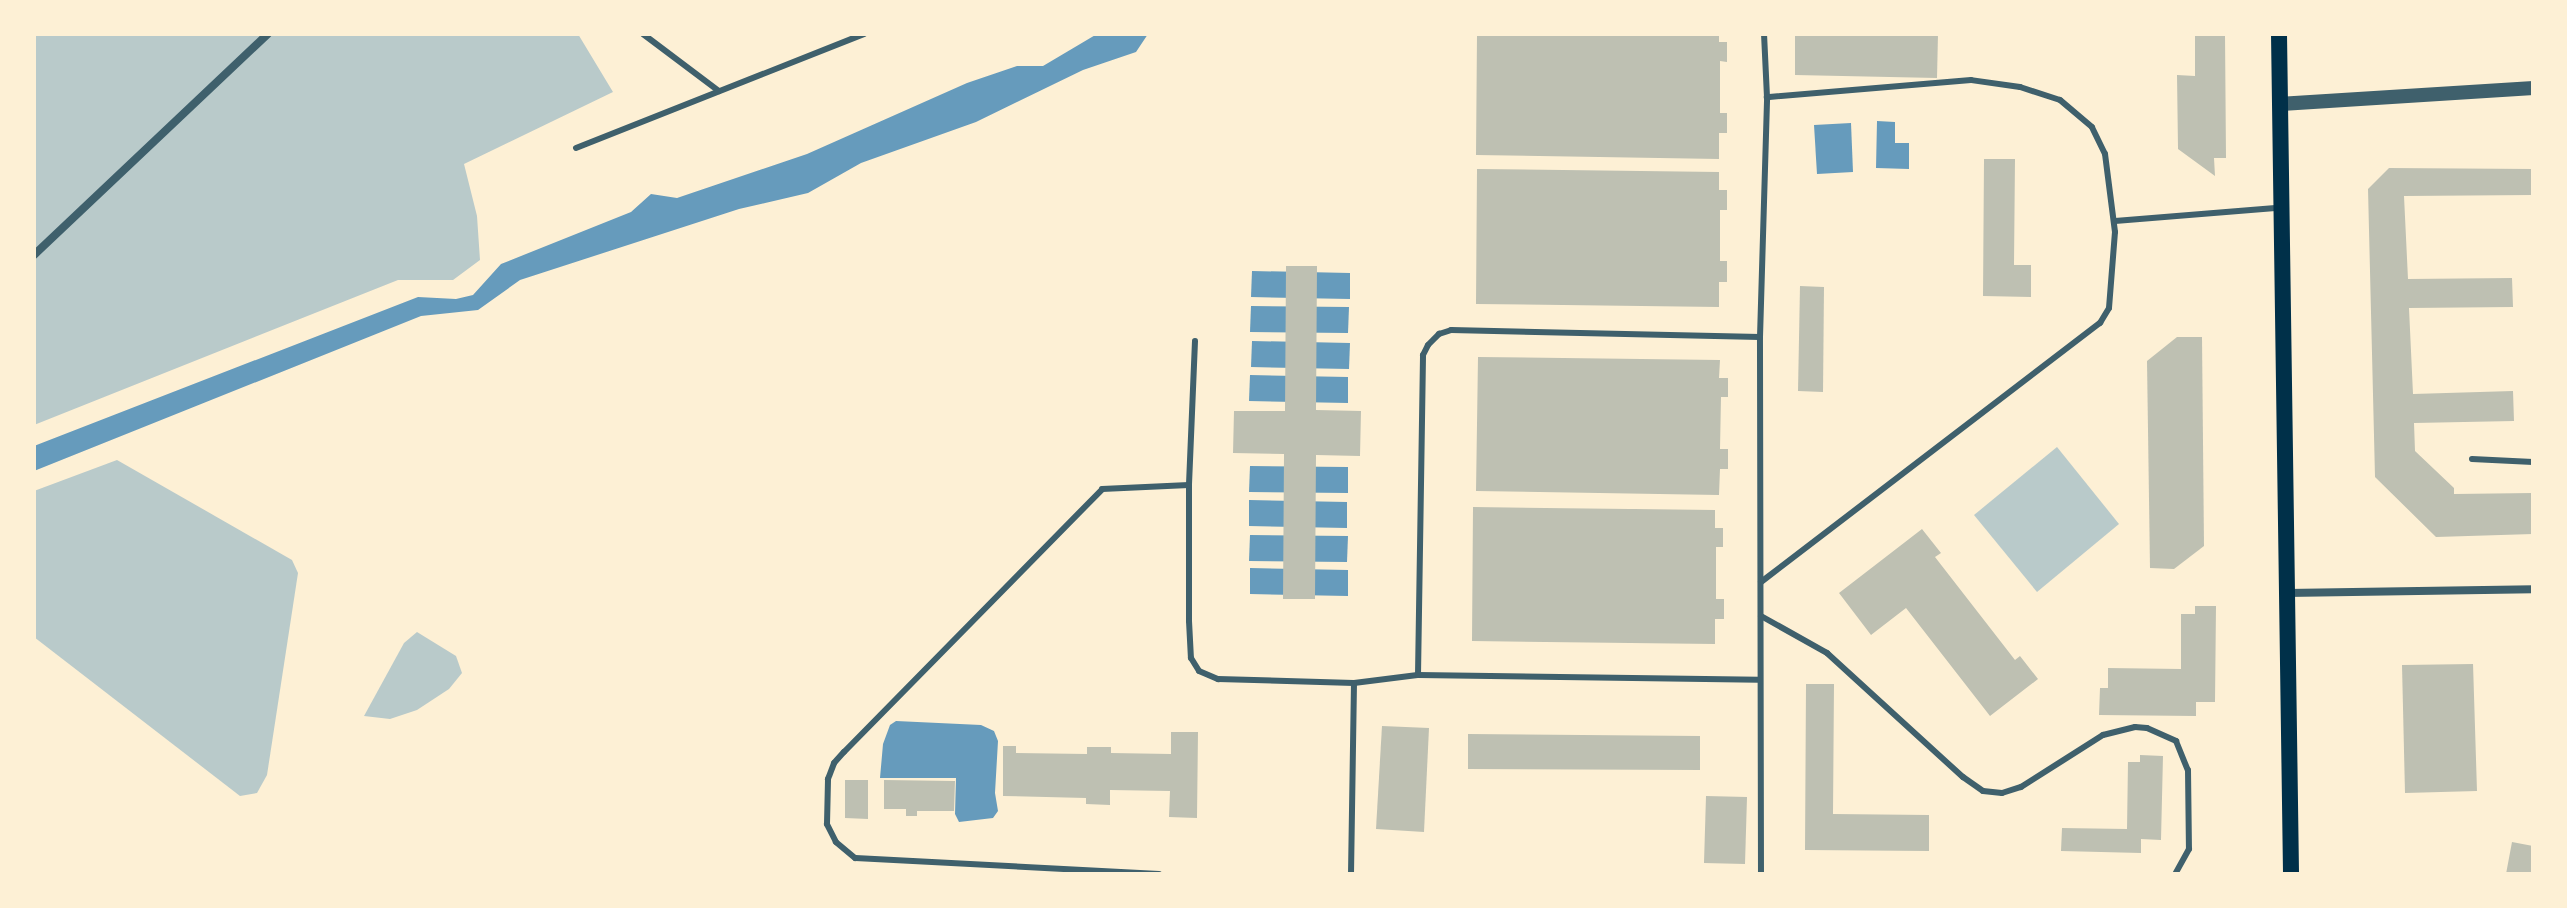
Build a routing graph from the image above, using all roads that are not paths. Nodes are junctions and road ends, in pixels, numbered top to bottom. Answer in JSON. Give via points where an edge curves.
{"nodes":[{"id":1,"x":268,"y":34,"type":"edge"},
{"id":2,"x":643,"y":34,"type":"edge"},
{"id":3,"x":864,"y":34,"type":"edge"},
{"id":4,"x":1764,"y":34,"type":"edge"},
{"id":5,"x":2279,"y":34,"type":"edge"},
{"id":6,"x":2533,"y":88,"type":"edge"},
{"id":7,"x":719,"y":91,"type":"junction"},
{"id":8,"x":1767,"y":97,"type":"junction"},
{"id":9,"x":2280,"y":104,"type":"junction"},
{"id":10,"x":576,"y":148,"type":"dead end"},
{"id":11,"x":2281,"y":207,"type":"junction"},
{"id":12,"x":2115,"y":221,"type":"junction"},
{"id":13,"x":34,"y":255,"type":"edge"},
{"id":14,"x":1760,"y":337,"type":"junction"},
{"id":15,"x":1195,"y":341,"type":"dead end"},
{"id":16,"x":2472,"y":459,"type":"dead end"},
{"id":17,"x":2533,"y":462,"type":"edge"},
{"id":18,"x":1189,"y":485,"type":"junction"},
{"id":19,"x":1761,"y":582,"type":"junction"},
{"id":20,"x":2533,"y":589,"type":"edge"},
{"id":21,"x":2287,"y":593,"type":"junction"},
{"id":22,"x":1761,"y":616,"type":"junction"},
{"id":23,"x":1418,"y":675,"type":"junction"},
{"id":24,"x":1759,"y":680,"type":"junction"},
{"id":25,"x":1354,"y":683,"type":"junction"},
{"id":26,"x":1159,"y":874,"type":"edge"},
{"id":27,"x":1351,"y":874,"type":"edge"},
{"id":28,"x":1761,"y":874,"type":"edge"},
{"id":29,"x":2175,"y":874,"type":"edge"},
{"id":30,"x":2291,"y":874,"type":"edge"}],
"edges":[{"from":1,"to":13,"type":"street"},
{"from":2,"to":7,"type":"lane"},
{"from":3,"to":7,"type":"lane"},
{"from":4,"to":8,"type":"lane"},
{"from":5,"to":9,"type":"main road"},
{"from":6,"to":9,"type":"street"},
{"from":7,"to":10,"type":"lane"},
{"from":8,"to":12,"type":"lane","via":[[1971,80],[2060,100],[2092,127],[2105,154]]},
{"from":8,"to":14,"type":"lane"},
{"from":9,"to":11,"type":"main road"},
{"from":11,"to":12,"type":"lane"},
{"from":11,"to":21,"type":"main road"},
{"from":12,"to":19,"type":"lane","via":[[2109,308],[2100,323]]},
{"from":14,"to":19,"type":"lane"},
{"from":14,"to":23,"type":"lane","via":[[1451,330],[1439,334],[1423,355]]},
{"from":15,"to":18,"type":"lane"},
{"from":16,"to":17,"type":"lane"},
{"from":18,"to":25,"type":"lane","via":[[1191,658],[1199,671],[1218,679]]},
{"from":18,"to":26,"type":"lane","via":[[1102,489],[844,752],[828,779],[827,824],[836,842],[855,858]]},
{"from":19,"to":22,"type":"lane"},
{"from":20,"to":21,"type":"street"},
{"from":21,"to":30,"type":"main road"},
{"from":22,"to":24,"type":"lane"},
{"from":22,"to":29,"type":"lane","via":[[1827,653],[1983,791],[2021,787],[2103,735],[2147,728],[2176,741],[2188,770],[2189,849]]},
{"from":23,"to":24,"type":"lane"},
{"from":23,"to":25,"type":"lane"},
{"from":24,"to":28,"type":"lane"},
{"from":25,"to":27,"type":"lane"}]}
